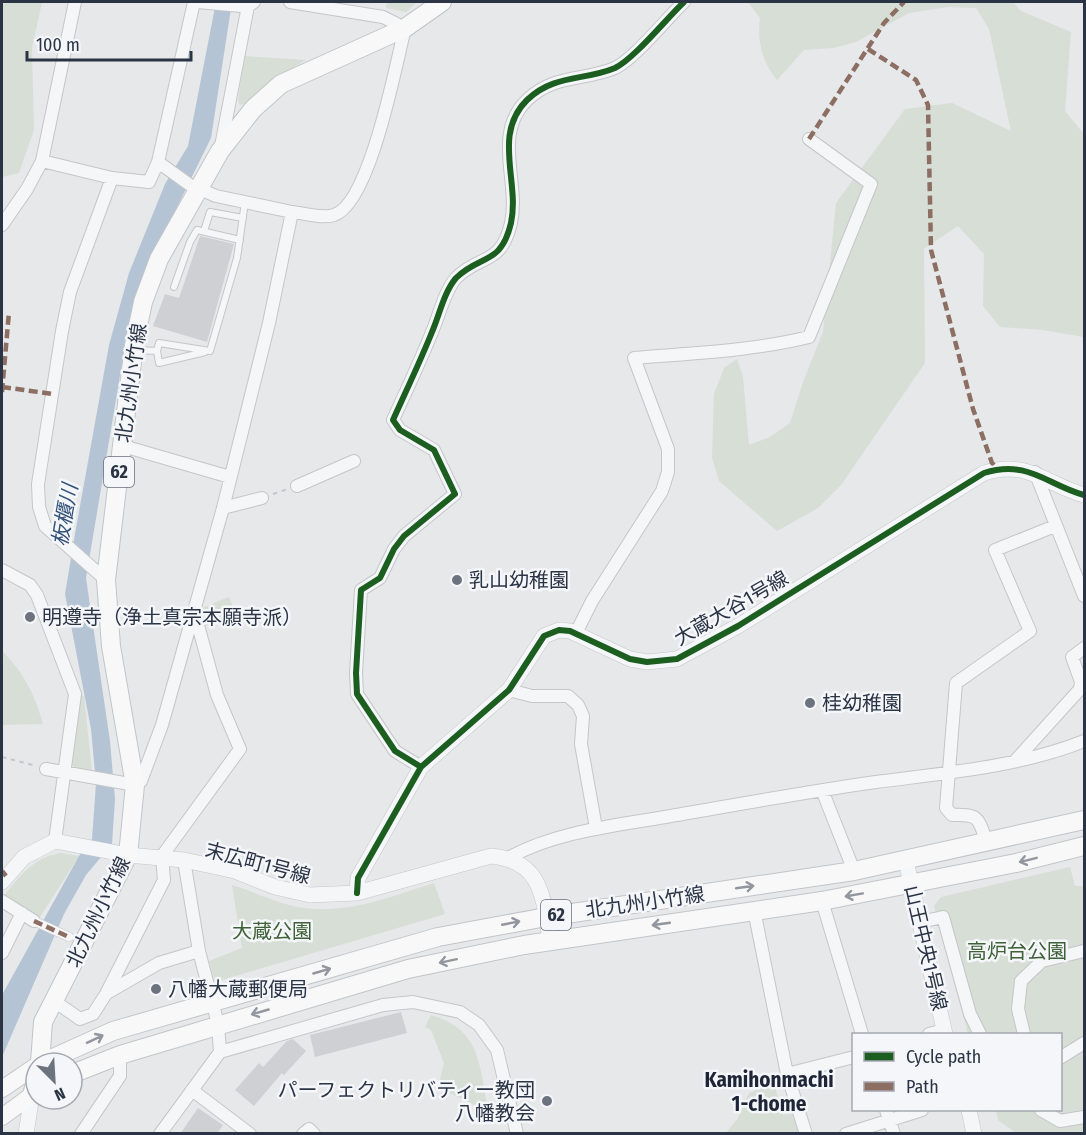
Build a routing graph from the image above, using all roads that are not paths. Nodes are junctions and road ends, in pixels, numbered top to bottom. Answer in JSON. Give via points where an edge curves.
{"nodes":[{"id":1,"x":75,"y":2,"type":"edge"},
{"id":2,"x":196,"y":2,"type":"edge"},
{"id":3,"x":210,"y":2,"type":"edge"},
{"id":4,"x":290,"y":2,"type":"edge"},
{"id":5,"x":439,"y":2,"type":"edge"},
{"id":6,"x":684,"y":2,"type":"edge"},
{"id":7,"x":247,"y":4,"type":"edge"},
{"id":8,"x":405,"y":28,"type":"junction"},
{"id":9,"x":809,"y":139,"type":"dead end"},
{"id":10,"x":220,"y":151,"type":"junction"},
{"id":11,"x":42,"y":161,"type":"junction"},
{"id":12,"x":158,"y":162,"type":"junction"},
{"id":13,"x":112,"y":178,"type":"junction"},
{"id":14,"x":195,"y":187,"type":"junction"},
{"id":15,"x":245,"y":202,"type":"junction"},
{"id":16,"x":292,"y":212,"type":"junction"},
{"id":17,"x":243,"y":218,"type":"junction"},
{"id":18,"x":2,"y":225,"type":"edge"},
{"id":19,"x":204,"y":231,"type":"junction"},
{"id":20,"x":240,"y":240,"type":"junction"},
{"id":21,"x":174,"y":287,"type":"dead end"},
{"id":22,"x":133,"y":349,"type":"junction"},
{"id":23,"x":157,"y":351,"type":"junction"},
{"id":24,"x":210,"y":351,"type":"junction"},
{"id":25,"x":123,"y":446,"type":"junction"},
{"id":26,"x":354,"y":462,"type":"dead end"},
{"id":27,"x":1035,"y":472,"type":"junction"},
{"id":28,"x":230,"y":477,"type":"junction"},
{"id":29,"x":297,"y":486,"type":"road end"},
{"id":30,"x":1084,"y":495,"type":"edge"},
{"id":31,"x":262,"y":498,"type":"road end"},
{"id":32,"x":223,"y":508,"type":"junction"},
{"id":33,"x":1055,"y":526,"type":"junction"},
{"id":34,"x":2,"y":570,"type":"edge"},
{"id":35,"x":99,"y":574,"type":"junction"},
{"id":36,"x":1084,"y":596,"type":"edge"},
{"id":37,"x":195,"y":613,"type":"junction"},
{"id":38,"x":576,"y":633,"type":"junction"},
{"id":39,"x":1084,"y":648,"type":"edge"},
{"id":40,"x":510,"y":690,"type":"junction"},
{"id":41,"x":1084,"y":741,"type":"edge"},
{"id":42,"x":1015,"y":761,"type":"junction"},
{"id":43,"x":421,"y":767,"type":"junction"},
{"id":44,"x":46,"y":769,"type":"road end"},
{"id":45,"x":949,"y":772,"type":"junction"},
{"id":46,"x":65,"y":773,"type":"junction"},
{"id":47,"x":129,"y":783,"type":"junction"},
{"id":48,"x":822,"y":790,"type":"junction"},
{"id":49,"x":1084,"y":820,"type":"edge"},
{"id":50,"x":596,"y":828,"type":"junction"},
{"id":51,"x":56,"y":841,"type":"junction"},
{"id":52,"x":987,"y":843,"type":"junction"},
{"id":53,"x":1084,"y":846,"type":"edge"},
{"id":54,"x":120,"y":854,"type":"junction"},
{"id":55,"x":162,"y":856,"type":"junction"},
{"id":56,"x":508,"y":858,"type":"junction"},
{"id":57,"x":184,"y":860,"type":"junction"},
{"id":58,"x":906,"y":861,"type":"junction"},
{"id":59,"x":854,"y":871,"type":"junction"},
{"id":60,"x":2,"y":882,"type":"edge"},
{"id":61,"x":911,"y":884,"type":"junction"},
{"id":62,"x":357,"y":893,"type":"junction"},
{"id":63,"x":2,"y":901,"type":"edge"},
{"id":64,"x":822,"y":901,"type":"junction"},
{"id":65,"x":754,"y":910,"type":"junction"},
{"id":66,"x":22,"y":913,"type":"junction"},
{"id":67,"x":546,"y":916,"type":"junction"},
{"id":68,"x":34,"y":921,"type":"joint"},
{"id":69,"x":920,"y":922,"type":"junction"},
{"id":70,"x":69,"y":937,"type":"dead end"},
{"id":71,"x":550,"y":940,"type":"junction"},
{"id":72,"x":199,"y":951,"type":"junction"},
{"id":73,"x":1084,"y":951,"type":"edge"},
{"id":74,"x":2,"y":953,"type":"edge"},
{"id":75,"x":106,"y":994,"type":"junction"},
{"id":76,"x":54,"y":1001,"type":"junction"},
{"id":77,"x":212,"y":1002,"type":"junction"},
{"id":78,"x":218,"y":1024,"type":"junction"},
{"id":79,"x":861,"y":1033,"type":"edge"},
{"id":80,"x":939,"y":1033,"type":"edge"},
{"id":81,"x":979,"y":1033,"type":"edge"},
{"id":82,"x":1024,"y":1033,"type":"edge"},
{"id":83,"x":1084,"y":1042,"type":"edge"},
{"id":84,"x":42,"y":1051,"type":"edge"},
{"id":85,"x":68,"y":1051,"type":"edge"},
{"id":86,"x":220,"y":1052,"type":"junction"},
{"id":87,"x":120,"y":1054,"type":"junction"},
{"id":88,"x":1062,"y":1057,"type":"edge"},
{"id":89,"x":852,"y":1058,"type":"edge"},
{"id":90,"x":84,"y":1069,"type":"edge"},
{"id":91,"x":24,"y":1074,"type":"edge"},
{"id":92,"x":787,"y":1074,"type":"junction"},
{"id":93,"x":3,"y":1089,"type":"edge"},
{"id":94,"x":192,"y":1090,"type":"junction"},
{"id":95,"x":24,"y":1098,"type":"edge"},
{"id":96,"x":31,"y":1111,"type":"edge"},
{"id":97,"x":914,"y":1111,"type":"edge"},
{"id":98,"x":969,"y":1111,"type":"edge"},
{"id":99,"x":1043,"y":1111,"type":"edge"},
{"id":100,"x":888,"y":1114,"type":"edge"},
{"id":101,"x":2,"y":1117,"type":"edge"},
{"id":102,"x":1084,"y":1117,"type":"edge"},
{"id":103,"x":26,"y":1134,"type":"edge"},
{"id":104,"x":81,"y":1134,"type":"edge"},
{"id":105,"x":160,"y":1134,"type":"edge"},
{"id":106,"x":250,"y":1134,"type":"edge"},
{"id":107,"x":303,"y":1134,"type":"edge"},
{"id":108,"x":314,"y":1134,"type":"edge"},
{"id":109,"x":517,"y":1134,"type":"edge"},
{"id":110,"x":806,"y":1134,"type":"edge"},
{"id":111,"x":846,"y":1134,"type":"edge"},
{"id":112,"x":894,"y":1134,"type":"edge"},
{"id":113,"x":974,"y":1134,"type":"edge"}],
"edges":[{"from":1,"to":11,"type":"street"},
{"from":2,"to":3,"type":"street"},
{"from":2,"to":12,"type":"street"},
{"from":3,"to":7,"type":"street"},
{"from":4,"to":8,"type":"street","via":[[383,17]]},
{"from":5,"to":8,"type":"main road","name":"北九州小竹線","number":"62"},
{"from":6,"to":43,"type":"street","via":[[617,67],[550,85],[527,100],[514,115],[509,141],[511,221],[504,243],[494,257],[455,279],[393,420],[400,430],[434,450],[455,494],[404,536],[380,578],[362,590],[357,694],[395,751]]},
{"from":7,"to":10,"type":"street"},
{"from":8,"to":10,"type":"main road","name":"北九州小竹線","number":"62","via":[[281,84],[254,109]]},
{"from":8,"to":16,"type":"street","via":[[376,150],[344,209],[333,216]]},
{"from":9,"to":38,"type":"street","via":[[871,184],[809,337],[720,351],[634,358],[668,449],[668,472],[662,491]]},
{"from":10,"to":14,"type":"main road","name":"北九州小竹線","number":"62"},
{"from":11,"to":13,"type":"street"},
{"from":11,"to":18,"type":"street"},
{"from":12,"to":13,"type":"street","via":[[149,182]]},
{"from":12,"to":14,"type":"street"},
{"from":13,"to":35,"type":"street","via":[[70,292],[38,484],[45,526]]},
{"from":14,"to":15,"type":"street"},
{"from":14,"to":22,"type":"main road","name":"北九州小竹線","number":"62","via":[[159,259],[143,302]]},
{"from":15,"to":16,"type":"street"},
{"from":15,"to":17,"type":"lane"},
{"from":16,"to":28,"type":"street"},
{"from":17,"to":19,"type":"lane","via":[[210,212]]},
{"from":17,"to":20,"type":"lane"},
{"from":19,"to":20,"type":"lane"},
{"from":19,"to":21,"type":"lane","via":[[197,230],[190,242]]},
{"from":20,"to":24,"type":"lane"},
{"from":22,"to":23,"type":"lane"},
{"from":22,"to":25,"type":"main road","name":"北九州小竹線","number":"62"},
{"from":23,"to":24,"type":"lane","via":[[159,343]]},
{"from":23,"to":24,"type":"lane","via":[[159,363]]},
{"from":25,"to":28,"type":"street"},
{"from":25,"to":35,"type":"main road","name":"北九州小竹線","number":"62"},
{"from":26,"to":29,"type":"street"},
{"from":27,"to":30,"type":"street","name":"大蔵大谷1号線"},
{"from":27,"to":33,"type":"street"},
{"from":27,"to":38,"type":"street","name":"大蔵大谷1号線","via":[[998,468],[984,472],[738,626],[677,659],[630,659]]},
{"from":28,"to":32,"type":"street"},
{"from":31,"to":32,"type":"street"},
{"from":32,"to":37,"type":"street"},
{"from":33,"to":36,"type":"street"},
{"from":33,"to":45,"type":"street","via":[[994,550],[1030,631],[956,682]]},
{"from":34,"to":46,"type":"street","via":[[30,585],[37,596],[75,694]]},
{"from":35,"to":47,"type":"main road","name":"北九州小竹線","number":"62"},
{"from":37,"to":47,"type":"street","via":[[162,726],[141,781]]},
{"from":37,"to":55,"type":"street","via":[[217,695],[240,749]]},
{"from":38,"to":40,"type":"street","name":"大蔵大谷1号線","via":[[559,630],[544,636]]},
{"from":39,"to":42,"type":"street","via":[[1072,657],[1080,689]]},
{"from":40,"to":43,"type":"street","name":"大蔵大谷1号線"},
{"from":40,"to":50,"type":"street","via":[[532,696],[568,696],[578,705],[583,716],[581,744]]},
{"from":41,"to":42,"type":"street"},
{"from":42,"to":45,"type":"street"},
{"from":43,"to":62,"type":"street","name":"大蔵大谷1号線","via":[[358,878]]},
{"from":44,"to":46,"type":"street"},
{"from":45,"to":48,"type":"street"},
{"from":45,"to":52,"type":"street","via":[[946,808],[952,814],[972,814],[979,819]]},
{"from":46,"to":47,"type":"street"},
{"from":46,"to":51,"type":"street"},
{"from":47,"to":54,"type":"main road","name":"北九州小竹線","number":"62"},
{"from":48,"to":50,"type":"street"},
{"from":48,"to":59,"type":"street"},
{"from":49,"to":52,"type":"main road","name":"北九州小竹線","number":"62"},
{"from":50,"to":56,"type":"street"},
{"from":51,"to":54,"type":"street","name":"末広町1号線"},
{"from":51,"to":60,"type":"street","via":[[24,857]]},
{"from":52,"to":58,"type":"main road","name":"北九州小竹線","number":"62"},
{"from":53,"to":61,"type":"main road","name":"北九州小竹線","number":"62","one_way":true},
{"from":54,"to":55,"type":"street","name":"末広町1号線"},
{"from":54,"to":76,"type":"main road","name":"北九州小竹線","number":"62"},
{"from":55,"to":57,"type":"street","name":"末広町1号線"},
{"from":55,"to":75,"type":"street","via":[[164,880]]},
{"from":56,"to":62,"type":"street","name":"末広町1号線","via":[[491,856]]},
{"from":56,"to":67,"type":"street","via":[[534,876]]},
{"from":57,"to":62,"type":"street","name":"末広町1号線","via":[[292,892],[332,896]]},
{"from":57,"to":72,"type":"street"},
{"from":58,"to":59,"type":"main road","name":"北九州小竹線","number":"62"},
{"from":58,"to":61,"type":"street","name":"山王中央1号線"},
{"from":67,"to":59,"type":"main road","name":"北九州小竹線","number":"62","one_way":true},
{"from":61,"to":64,"type":"main road","name":"北九州小竹線","number":"62","one_way":true},
{"from":61,"to":69,"type":"street","name":"山王中央1号線"},
{"from":63,"to":66,"type":"street"},
{"from":64,"to":65,"type":"main road","name":"北九州小竹線","number":"62"},
{"from":64,"to":79,"type":"street"},
{"from":65,"to":71,"type":"main road","name":"北九州小竹線","number":"62","one_way":true},
{"from":65,"to":92,"type":"street"},
{"from":66,"to":68,"type":"street"},
{"from":66,"to":74,"type":"street"},
{"from":67,"to":71,"type":"street"},
{"from":77,"to":67,"type":"main road","name":"北九州小竹線","number":"62","one_way":true,"via":[[438,937]]},
{"from":68,"to":70,"type":"street"},
{"from":69,"to":80,"type":"street","name":"山王中央1号線"},
{"from":69,"to":81,"type":"street","via":[[943,917],[970,1014]]},
{"from":71,"to":78,"type":"main road","name":"北九州小竹線","number":"62","one_way":true,"via":[[408,969]]},
{"from":72,"to":75,"type":"street","via":[[159,963]]},
{"from":72,"to":77,"type":"street"},
{"from":73,"to":82,"type":"street","via":[[1042,961],[1021,981],[1018,1009]]},
{"from":75,"to":76,"type":"street","via":[[93,1014],[80,1019]]},
{"from":76,"to":84,"type":"main road","name":"北九州小竹線","number":"62","via":[[43,1022]]},
{"from":77,"to":78,"type":"street"},
{"from":85,"to":77,"type":"main road","name":"北九州小竹線","number":"62","one_way":true,"via":[[112,1031]]},
{"from":78,"to":86,"type":"street"},
{"from":78,"to":87,"type":"main road","name":"北九州小竹線","number":"62"},
{"from":83,"to":88,"type":"street"},
{"from":86,"to":94,"type":"street"},
{"from":86,"to":109,"type":"street","via":[[383,1005],[438,1005],[460,1012],[479,1025],[497,1050]]},
{"from":87,"to":90,"type":"main road","name":"北九州小竹線","number":"62"},
{"from":87,"to":104,"type":"street","via":[[120,1076]]},
{"from":89,"to":92,"type":"street"},
{"from":91,"to":93,"type":"main road"},
{"from":92,"to":110,"type":"street"},
{"from":94,"to":105,"type":"street"},
{"from":94,"to":106,"type":"street"},
{"from":95,"to":101,"type":"main road"},
{"from":96,"to":103,"type":"street"},
{"from":97,"to":100,"type":"street"},
{"from":98,"to":113,"type":"street"},
{"from":99,"to":102,"type":"street","via":[[1059,1121]]},
{"from":100,"to":111,"type":"street"},
{"from":100,"to":112,"type":"street"},
{"from":107,"to":108,"type":"street","via":[[309,1129]]}]}
